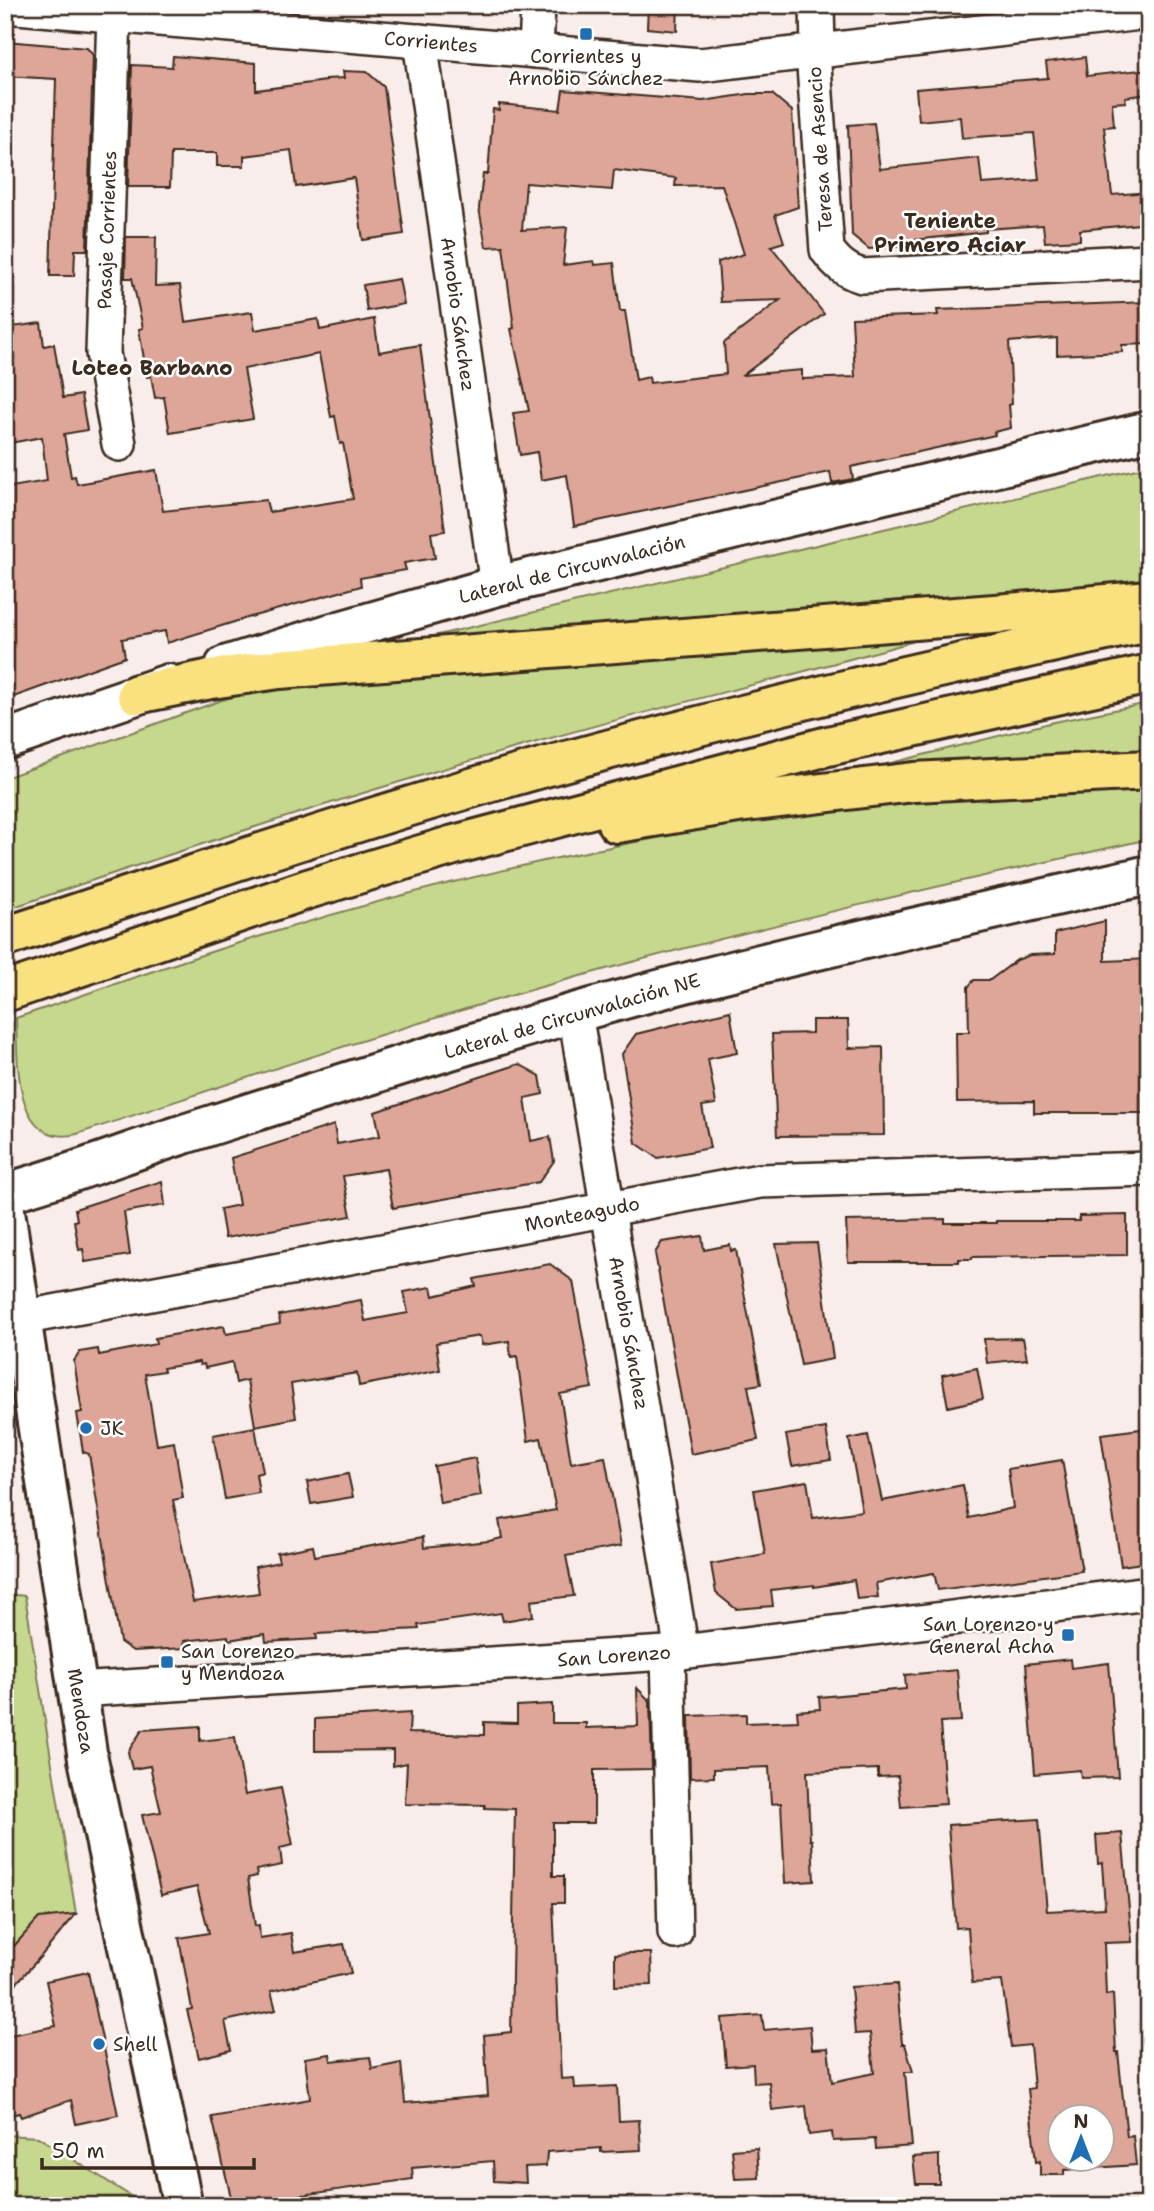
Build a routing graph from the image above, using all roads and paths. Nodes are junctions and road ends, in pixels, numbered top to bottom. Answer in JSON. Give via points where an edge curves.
{"nodes":[{"id":1,"x":538,"y":5,"type":"edge"},
{"id":2,"x":817,"y":5,"type":"edge"},
{"id":3,"x":5,"y":6,"type":"edge"},
{"id":4,"x":1149,"y":12,"type":"edge"},
{"id":5,"x":114,"y":15,"type":"junction"},
{"id":6,"x":420,"y":41,"type":"junction"},
{"id":7,"x":536,"y":51,"type":"junction"},
{"id":8,"x":816,"y":52,"type":"junction"},
{"id":9,"x":1149,"y":261,"type":"edge"},
{"id":10,"x":1149,"y":432,"type":"edge"},
{"id":11,"x":119,"y":444,"type":"dead end"},
{"id":12,"x":497,"y":586,"type":"junction"},
{"id":13,"x":1149,"y":600,"type":"edge"},
{"id":14,"x":1149,"y":622,"type":"edge"},
{"id":15,"x":1149,"y":674,"type":"edge"},
{"id":16,"x":137,"y":694,"type":"junction"},
{"id":17,"x":5,"y":740,"type":"edge"},
{"id":18,"x":1149,"y":770,"type":"edge"},
{"id":19,"x":381,"y":866,"type":"junction"},
{"id":20,"x":1149,"y":875,"type":"edge"},
{"id":21,"x":5,"y":937,"type":"edge"},
{"id":22,"x":5,"y":992,"type":"edge"},
{"id":23,"x":575,"y":1013,"type":"junction"},
{"id":24,"x":1149,"y":1169,"type":"edge"},
{"id":25,"x":5,"y":1192,"type":"edge"},
{"id":26,"x":608,"y":1209,"type":"junction"},
{"id":27,"x":5,"y":1211,"type":"edge"},
{"id":28,"x":22,"y":1318,"type":"junction"},
{"id":29,"x":1149,"y":1593,"type":"edge"},
{"id":30,"x":675,"y":1653,"type":"junction"},
{"id":31,"x":77,"y":1690,"type":"junction"},
{"id":32,"x":675,"y":1932,"type":"dead end"},
{"id":33,"x":183,"y":2206,"type":"edge"}],
"edges":[{"from":1,"to":7,"type":"street"},
{"from":2,"to":8,"type":"street","name":"Teresa de Asencio"},
{"from":3,"to":5,"type":"street","name":"Corrientes"},
{"from":4,"to":8,"type":"street","name":"Corrientes"},
{"from":5,"to":6,"type":"street","name":"Corrientes"},
{"from":5,"to":11,"type":"street","name":"Pasaje Corrientes","via":[[103,352]]},
{"from":6,"to":7,"type":"street","name":"Corrientes"},
{"from":6,"to":12,"type":"street","name":"Arnobio Sánchez"},
{"from":7,"to":8,"type":"street","name":"Corrientes","via":[[700,65]]},
{"from":8,"to":9,"type":"street","name":"Teresa de Asencio","via":[[827,250],[849,272],[862,276]]},
{"from":10,"to":12,"type":"street","name":"Lateral de Circunvalación"},
{"from":12,"to":16,"type":"street","name":"Lateral de Circunvalación"},
{"from":13,"to":16,"type":"highway","via":[[279,669]]},
{"from":14,"to":21,"type":"highway","via":[[873,683],[576,758],[303,838]]},
{"from":15,"to":19,"type":"highway","via":[[778,758]]},
{"from":16,"to":17,"type":"street","name":"Lateral de Circunvalación"},
{"from":18,"to":19,"type":"highway","via":[[828,791]]},
{"from":19,"to":22,"type":"highway"},
{"from":20,"to":23,"type":"street","name":"Lateral de Circunvalación NE","via":[[718,974]]},
{"from":23,"to":25,"type":"street","name":"Lateral de Circunvalación NE"},
{"from":23,"to":26,"type":"street","name":"Arnobio Sánchez"},
{"from":24,"to":26,"type":"street","name":"Monteagudo","via":[[760,1181]]},
{"from":26,"to":28,"type":"street","name":"Monteagudo"},
{"from":26,"to":30,"type":"street","name":"Arnobio Sánchez"},
{"from":27,"to":28,"type":"street","name":"Mendoza"},
{"from":28,"to":31,"type":"street","name":"Mendoza"},
{"from":29,"to":30,"type":"street","name":"San Lorenzo"},
{"from":30,"to":31,"type":"street","name":"San Lorenzo"},
{"from":30,"to":32,"type":"street","name":"Arnobio Sánchez"},
{"from":31,"to":33,"type":"street","name":"Mendoza"}]}
